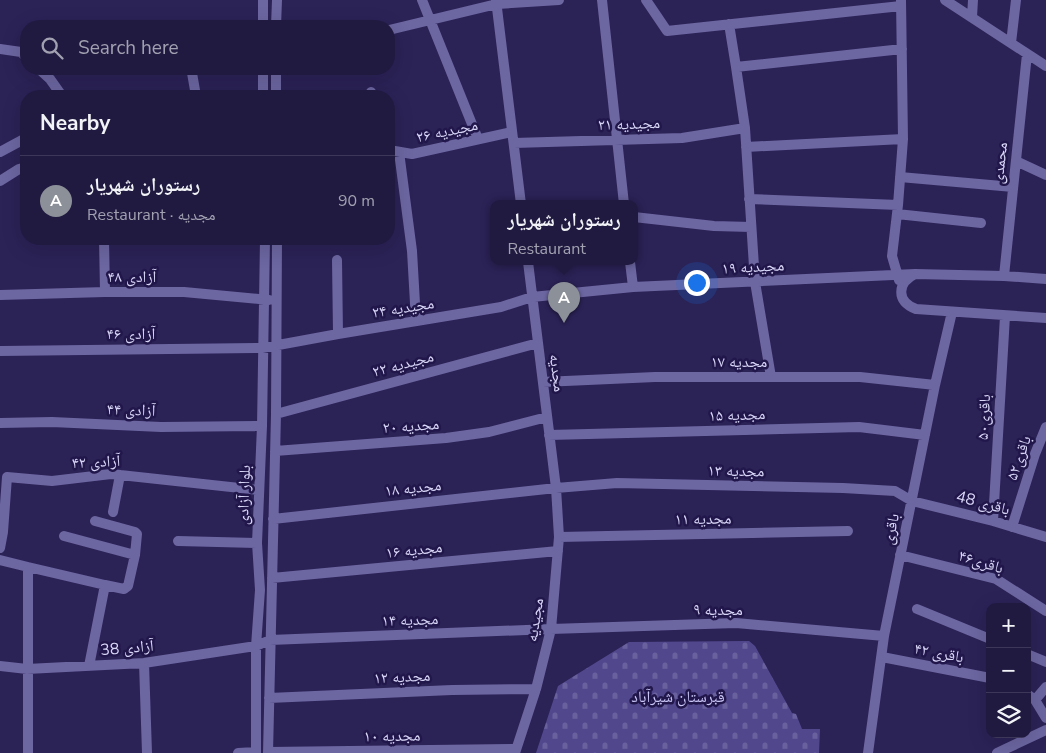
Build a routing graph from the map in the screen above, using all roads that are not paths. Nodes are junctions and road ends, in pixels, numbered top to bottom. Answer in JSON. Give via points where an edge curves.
{"nodes":[{"id":1,"x":264,"y":0,"type":"edge"},
{"id":2,"x":278,"y":0,"type":"edge"},
{"id":3,"x":422,"y":0,"type":"edge"},
{"id":4,"x":559,"y":0,"type":"edge"},
{"id":5,"x":602,"y":0,"type":"edge"},
{"id":6,"x":646,"y":0,"type":"edge"},
{"id":7,"x":946,"y":0,"type":"edge"},
{"id":8,"x":973,"y":0,"type":"edge"},
{"id":9,"x":1016,"y":0,"type":"edge"},
{"id":10,"x":496,"y":2,"type":"edge"},
{"id":11,"x":901,"y":3,"type":"edge"},
{"id":12,"x":972,"y":17,"type":"junction"},
{"id":13,"x":263,"y":20,"type":"edge"},
{"id":14,"x":276,"y":20,"type":"edge"},
{"id":15,"x":431,"y":20,"type":"junction"},
{"id":16,"x":729,"y":24,"type":"junction"},
{"id":17,"x":395,"y":29,"type":"edge"},
{"id":18,"x":1011,"y":43,"type":"junction"},
{"id":19,"x":0,"y":49,"type":"edge"},
{"id":20,"x":902,"y":49,"type":"junction"},
{"id":21,"x":20,"y":52,"type":"edge"},
{"id":22,"x":1027,"y":54,"type":"junction"},
{"id":23,"x":1046,"y":66,"type":"edge"},
{"id":24,"x":736,"y":67,"type":"junction"},
{"id":25,"x":45,"y":75,"type":"edge"},
{"id":26,"x":192,"y":75,"type":"edge"},
{"id":27,"x":263,"y":75,"type":"edge"},
{"id":28,"x":276,"y":75,"type":"edge"},
{"id":29,"x":58,"y":90,"type":"edge"},
{"id":30,"x":195,"y":90,"type":"edge"},
{"id":31,"x":263,"y":90,"type":"edge"},
{"id":32,"x":276,"y":90,"type":"edge"},
{"id":33,"x":745,"y":128,"type":"junction"},
{"id":34,"x":512,"y":132,"type":"junction"},
{"id":35,"x":903,"y":138,"type":"junction"},
{"id":36,"x":478,"y":139,"type":"junction"},
{"id":37,"x":616,"y":140,"type":"junction"},
{"id":38,"x":20,"y":141,"type":"edge"},
{"id":39,"x":514,"y":143,"type":"junction"},
{"id":40,"x":746,"y":147,"type":"junction"},
{"id":41,"x":395,"y":151,"type":"edge"},
{"id":42,"x":0,"y":152,"type":"edge"},
{"id":43,"x":395,"y":157,"type":"edge"},
{"id":44,"x":1016,"y":161,"type":"junction"},
{"id":45,"x":20,"y":169,"type":"edge"},
{"id":46,"x":1046,"y":175,"type":"edge"},
{"id":47,"x":900,"y":177,"type":"junction"},
{"id":48,"x":0,"y":181,"type":"edge"},
{"id":49,"x":1013,"y":187,"type":"junction"},
{"id":50,"x":749,"y":199,"type":"junction"},
{"id":51,"x":521,"y":200,"type":"edge"},
{"id":52,"x":624,"y":200,"type":"edge"},
{"id":53,"x":897,"y":209,"type":"junction"},
{"id":54,"x":638,"y":217,"type":"edge"},
{"id":55,"x":980,"y":223,"type":"dead end"},
{"id":56,"x":751,"y":227,"type":"junction"},
{"id":57,"x":104,"y":245,"type":"edge"},
{"id":58,"x":265,"y":245,"type":"edge"},
{"id":59,"x":277,"y":245,"type":"edge"},
{"id":60,"x":337,"y":260,"type":"dead end"},
{"id":61,"x":528,"y":265,"type":"edge"},
{"id":62,"x":630,"y":265,"type":"edge"},
{"id":63,"x":915,"y":274,"type":"junction"},
{"id":64,"x":898,"y":275,"type":"junction"},
{"id":65,"x":1004,"y":276,"type":"junction"},
{"id":66,"x":1046,"y":279,"type":"edge"},
{"id":67,"x":755,"y":282,"type":"junction"},
{"id":68,"x":633,"y":287,"type":"junction"},
{"id":69,"x":901,"y":288,"type":"junction"},
{"id":70,"x":105,"y":292,"type":"junction"},
{"id":71,"x":0,"y":296,"type":"edge"},
{"id":72,"x":532,"y":297,"type":"junction"},
{"id":73,"x":264,"y":300,"type":"junction"},
{"id":74,"x":277,"y":300,"type":"junction"},
{"id":75,"x":952,"y":312,"type":"junction"},
{"id":76,"x":1005,"y":316,"type":"junction"},
{"id":77,"x":1046,"y":318,"type":"edge"},
{"id":78,"x":416,"y":321,"type":"junction"},
{"id":79,"x":338,"y":334,"type":"junction"},
{"id":80,"x":538,"y":343,"type":"junction"},
{"id":81,"x":277,"y":346,"type":"junction"},
{"id":82,"x":262,"y":348,"type":"junction"},
{"id":83,"x":0,"y":351,"type":"edge"},
{"id":84,"x":771,"y":377,"type":"junction"},
{"id":85,"x":543,"y":382,"type":"junction"},
{"id":86,"x":935,"y":385,"type":"junction"},
{"id":87,"x":276,"y":414,"type":"junction"},
{"id":88,"x":547,"y":417,"type":"junction"},
{"id":89,"x":0,"y":423,"type":"edge"},
{"id":90,"x":262,"y":426,"type":"junction"},
{"id":91,"x":1046,"y":427,"type":"edge"},
{"id":92,"x":550,"y":435,"type":"junction"},
{"id":93,"x":925,"y":435,"type":"junction"},
{"id":94,"x":275,"y":451,"type":"junction"},
{"id":95,"x":1035,"y":454,"type":"junction"},
{"id":96,"x":1046,"y":457,"type":"edge"},
{"id":97,"x":120,"y":475,"type":"junction"},
{"id":98,"x":556,"y":488,"type":"junction"},
{"id":99,"x":259,"y":490,"type":"junction"},
{"id":100,"x":912,"y":501,"type":"junction"},
{"id":101,"x":113,"y":512,"type":"dead end"},
{"id":102,"x":273,"y":519,"type":"junction"},
{"id":103,"x":95,"y":521,"type":"dead end"},
{"id":104,"x":993,"y":521,"type":"junction"},
{"id":105,"x":1012,"y":527,"type":"junction"},
{"id":106,"x":848,"y":530,"type":"dead end"},
{"id":107,"x":64,"y":536,"type":"dead end"},
{"id":108,"x":558,"y":537,"type":"junction"},
{"id":109,"x":1046,"y":537,"type":"edge"},
{"id":110,"x":178,"y":541,"type":"dead end"},
{"id":111,"x":258,"y":543,"type":"junction"},
{"id":112,"x":0,"y":548,"type":"edge"},
{"id":113,"x":558,"y":550,"type":"junction"},
{"id":114,"x":135,"y":555,"type":"junction"},
{"id":115,"x":900,"y":555,"type":"junction"},
{"id":116,"x":272,"y":558,"type":"junction"},
{"id":117,"x":258,"y":559,"type":"junction"},
{"id":118,"x":0,"y":560,"type":"edge"},
{"id":119,"x":28,"y":567,"type":"junction"},
{"id":120,"x":272,"y":578,"type":"junction"},
{"id":121,"x":104,"y":585,"type":"junction"},
{"id":122,"x":917,"y":609,"type":"dead end"},
{"id":123,"x":1046,"y":612,"type":"edge"},
{"id":124,"x":550,"y":628,"type":"junction"},
{"id":125,"x":884,"y":636,"type":"junction"},
{"id":126,"x":986,"y":637,"type":"edge"},
{"id":127,"x":270,"y":640,"type":"junction"},
{"id":128,"x":256,"y":646,"type":"junction"},
{"id":129,"x":1031,"y":656,"type":"edge"},
{"id":130,"x":882,"y":657,"type":"junction"},
{"id":131,"x":1046,"y":662,"type":"edge"},
{"id":132,"x":144,"y":663,"type":"junction"},
{"id":133,"x":0,"y":666,"type":"edge"},
{"id":134,"x":89,"y":666,"type":"junction"},
{"id":135,"x":27,"y":669,"type":"junction"},
{"id":136,"x":986,"y":677,"type":"edge"},
{"id":137,"x":1046,"y":687,"type":"edge"},
{"id":138,"x":536,"y":689,"type":"junction"},
{"id":139,"x":1031,"y":697,"type":"edge"},
{"id":140,"x":269,"y":698,"type":"junction"},
{"id":141,"x":1046,"y":718,"type":"edge"},
{"id":142,"x":1046,"y":730,"type":"edge"},
{"id":143,"x":515,"y":751,"type":"edge"},
{"id":144,"x":28,"y":753,"type":"edge"},
{"id":145,"x":147,"y":753,"type":"edge"},
{"id":146,"x":238,"y":753,"type":"edge"},
{"id":147,"x":256,"y":753,"type":"edge"},
{"id":148,"x":268,"y":753,"type":"edge"},
{"id":149,"x":868,"y":753,"type":"edge"},
{"id":150,"x":997,"y":753,"type":"edge"}],
"edges":[{"from":1,"to":13,"type":"street"},
{"from":2,"to":14,"type":"street"},
{"from":3,"to":15,"type":"street"},
{"from":4,"to":10,"type":"street"},
{"from":5,"to":37,"type":"street"},
{"from":6,"to":16,"type":"street","via":[[667,30]]},
{"from":7,"to":12,"type":"street"},
{"from":8,"to":12,"type":"street"},
{"from":9,"to":18,"type":"street"},
{"from":10,"to":15,"type":"street"},
{"from":10,"to":34,"type":"street"},
{"from":11,"to":16,"type":"street"},
{"from":11,"to":20,"type":"street"},
{"from":12,"to":18,"type":"street"},
{"from":15,"to":17,"type":"street"},
{"from":15,"to":36,"type":"street"},
{"from":16,"to":24,"type":"street"},
{"from":18,"to":22,"type":"street"},
{"from":19,"to":21,"type":"street"},
{"from":20,"to":24,"type":"street"},
{"from":20,"to":35,"type":"street"},
{"from":22,"to":23,"type":"street"},
{"from":22,"to":44,"type":"street","name":"محمدی"},
{"from":24,"to":33,"type":"street"},
{"from":25,"to":29,"type":"street"},
{"from":26,"to":30,"type":"street"},
{"from":27,"to":31,"type":"street"},
{"from":28,"to":32,"type":"street"},
{"from":33,"to":37,"type":"street","name":"مجیدیه ۲۱","via":[[682,138]]},
{"from":33,"to":40,"type":"street"},
{"from":34,"to":36,"type":"street","name":"مجیدیه ۲۶"},
{"from":34,"to":39,"type":"street"},
{"from":35,"to":40,"type":"street"},
{"from":35,"to":47,"type":"street"},
{"from":36,"to":41,"type":"street","name":"مجیدیه ۲۶","via":[[412,154]]},
{"from":37,"to":39,"type":"street","name":"مجیدیه ۲۱"},
{"from":37,"to":52,"type":"street"},
{"from":38,"to":42,"type":"street"},
{"from":39,"to":51,"type":"street"},
{"from":40,"to":50,"type":"street"},
{"from":43,"to":78,"type":"street","via":[[412,252]]},
{"from":44,"to":46,"type":"street"},
{"from":44,"to":49,"type":"street","name":"محمدی"},
{"from":45,"to":48,"type":"street"},
{"from":47,"to":49,"type":"street"},
{"from":47,"to":53,"type":"street"},
{"from":49,"to":65,"type":"street","name":"محمدی"},
{"from":50,"to":53,"type":"street"},
{"from":50,"to":56,"type":"street"},
{"from":53,"to":55,"type":"street"},
{"from":53,"to":64,"type":"street","via":[[892,256]]},
{"from":54,"to":56,"type":"street"},
{"from":56,"to":67,"type":"street"},
{"from":57,"to":70,"type":"street"},
{"from":58,"to":73,"type":"street","name":"بلوار آزادی"},
{"from":59,"to":74,"type":"street","name":"بلوار آزادی"},
{"from":60,"to":79,"type":"street"},
{"from":61,"to":72,"type":"street","name":"مجدیه"},
{"from":62,"to":68,"type":"street"},
{"from":63,"to":64,"type":"street","name":"مجیدیه ۱۹"},
{"from":63,"to":65,"type":"street","name":"مجیدیه ۱۹"},
{"from":63,"to":69,"type":"street"},
{"from":64,"to":67,"type":"street","name":"مجیدیه ۱۹"},
{"from":64,"to":69,"type":"street"},
{"from":65,"to":66,"type":"street","name":"مجیدیه ۱۹"},
{"from":67,"to":68,"type":"street","name":"مجیدیه ۱۹"},
{"from":67,"to":84,"type":"street"},
{"from":68,"to":72,"type":"street","name":"مجیدیه ۱۹"},
{"from":69,"to":75,"type":"street","via":[[901,295],[909,307]]},
{"from":70,"to":71,"type":"street","name":"آزادی ۴۸"},
{"from":70,"to":73,"type":"street","name":"آزادی ۴۸","via":[[184,292]]},
{"from":72,"to":78,"type":"street","name":"مجیدیه ۲۴","via":[[501,307]]},
{"from":72,"to":80,"type":"street","name":"مجدیه"},
{"from":73,"to":74,"type":"street","name":"آزادی ۴۸"},
{"from":73,"to":82,"type":"street","name":"بلوار آزادی"},
{"from":74,"to":81,"type":"street","name":"بلوار آزادی"},
{"from":75,"to":76,"type":"street"},
{"from":75,"to":86,"type":"street","name":"باقری"},
{"from":76,"to":77,"type":"street"},
{"from":76,"to":104,"type":"street","name":"باقری۵۰"},
{"from":78,"to":79,"type":"street","name":"مجیدیه ۲۴"},
{"from":79,"to":81,"type":"street","name":"مجیدیه ۲۴"},
{"from":80,"to":85,"type":"street","name":"مجدیه"},
{"from":80,"to":87,"type":"street","name":"مجیدیه ۲۲"},
{"from":81,"to":82,"type":"street","name":"آزادی ۴۶"},
{"from":81,"to":87,"type":"street","name":"بلوار آزادی"},
{"from":82,"to":83,"type":"street","name":"آزادی ۴۶"},
{"from":82,"to":90,"type":"street","name":"بلوار آزادی"},
{"from":84,"to":85,"type":"street","name":"مجدیه ۱۷","via":[[655,377]]},
{"from":84,"to":86,"type":"street","name":"مجدیه ۱۷","via":[[860,377]]},
{"from":85,"to":88,"type":"street","name":"مجدیه"},
{"from":86,"to":93,"type":"street","name":"باقری"},
{"from":87,"to":94,"type":"street","name":"بلوار آزادی"},
{"from":88,"to":92,"type":"street","name":"مجدیه"},
{"from":88,"to":94,"type":"street","name":"مجدیه ۲۰","via":[[489,432],[446,438]]},
{"from":89,"to":90,"type":"street","name":"آزادی ۴۴"},
{"from":90,"to":99,"type":"street","name":"بلوار آزادی"},
{"from":91,"to":95,"type":"street","name":"باقری۵۲"},
{"from":92,"to":93,"type":"street","name":"مجدیه ۱۵","via":[[859,427]]},
{"from":92,"to":98,"type":"street","name":"مجدیه"},
{"from":93,"to":100,"type":"street","name":"باقری"},
{"from":94,"to":102,"type":"street","name":"بلوار آزادی"},
{"from":95,"to":96,"type":"street"},
{"from":95,"to":105,"type":"street","name":"باقری۵۲"},
{"from":97,"to":99,"type":"street","name":"آزادی ۴۲"},
{"from":97,"to":101,"type":"street"},
{"from":97,"to":112,"type":"street","name":"آزادی ۴۲","via":[[52,481],[7,477]]},
{"from":98,"to":100,"type":"street","name":"مجدیه ۱۳","via":[[617,483],[843,488],[895,491]]},
{"from":98,"to":102,"type":"street","name":"مجدیه ۱۸"},
{"from":98,"to":108,"type":"street","name":"مجیدیه"},
{"from":99,"to":111,"type":"street","name":"بلوار آزادی"},
{"from":100,"to":104,"type":"street","name":"باقری 48"},
{"from":100,"to":115,"type":"street","name":"باقری"},
{"from":102,"to":116,"type":"street","name":"بلوار آزادی"},
{"from":103,"to":114,"type":"street","via":[[135,532]]},
{"from":104,"to":105,"type":"street","name":"باقری 48"},
{"from":105,"to":109,"type":"street","name":"باقری 48"},
{"from":106,"to":108,"type":"street","name":"مجدیه ۱۱"},
{"from":107,"to":114,"type":"street"},
{"from":108,"to":113,"type":"street","name":"مجیدیه"},
{"from":110,"to":111,"type":"street"},
{"from":111,"to":117,"type":"street","name":"بلوار آزادی"},
{"from":113,"to":120,"type":"street","name":"مجدیه ۱۶"},
{"from":113,"to":124,"type":"street","name":"مجیدیه"},
{"from":114,"to":121,"type":"street","via":[[126,588]]},
{"from":115,"to":123,"type":"street","name":"باقری۴۶","via":[[996,579]]},
{"from":115,"to":125,"type":"street","name":"باقری"},
{"from":116,"to":117,"type":"street"},
{"from":116,"to":120,"type":"street","name":"بلوار آزادی"},
{"from":117,"to":128,"type":"street","name":"بلوار آزادی","via":[[260,590]]},
{"from":118,"to":119,"type":"street"},
{"from":119,"to":121,"type":"street"},
{"from":119,"to":135,"type":"street"},
{"from":120,"to":127,"type":"street","name":"بلوار آزادی"},
{"from":121,"to":134,"type":"street"},
{"from":122,"to":126,"type":"street"},
{"from":124,"to":125,"type":"street","name":"مجدیه ۹","via":[[736,623]]},
{"from":124,"to":127,"type":"street","name":"مجدیه ۱۴"},
{"from":124,"to":138,"type":"street","name":"مجیدیه"},
{"from":125,"to":130,"type":"street","name":"باقری"},
{"from":127,"to":128,"type":"street","name":"آزادی 38"},
{"from":127,"to":140,"type":"street","name":"بلوار آزادی"},
{"from":128,"to":132,"type":"street","name":"آزادی 38"},
{"from":128,"to":147,"type":"street","name":"بلوار آزادی"},
{"from":129,"to":131,"type":"street"},
{"from":130,"to":136,"type":"street","name":"باقری ۴۲"},
{"from":130,"to":149,"type":"street","name":"باقری"},
{"from":132,"to":134,"type":"street","name":"آزادی 38"},
{"from":132,"to":145,"type":"street"},
{"from":133,"to":135,"type":"street","name":"آزادی 38"},
{"from":134,"to":135,"type":"street","name":"آزادی 38"},
{"from":135,"to":144,"type":"street"},
{"from":137,"to":139,"type":"street"},
{"from":138,"to":140,"type":"street","name":"مجدیه ۱۲"},
{"from":138,"to":143,"type":"street","name":"مجیدیه"},
{"from":139,"to":141,"type":"street"},
{"from":140,"to":148,"type":"street","name":"بلوار آزادی"},
{"from":142,"to":150,"type":"street"},
{"from":143,"to":148,"type":"street","name":"مجدیه ۱۰"},
{"from":146,"to":147,"type":"street"}]}
